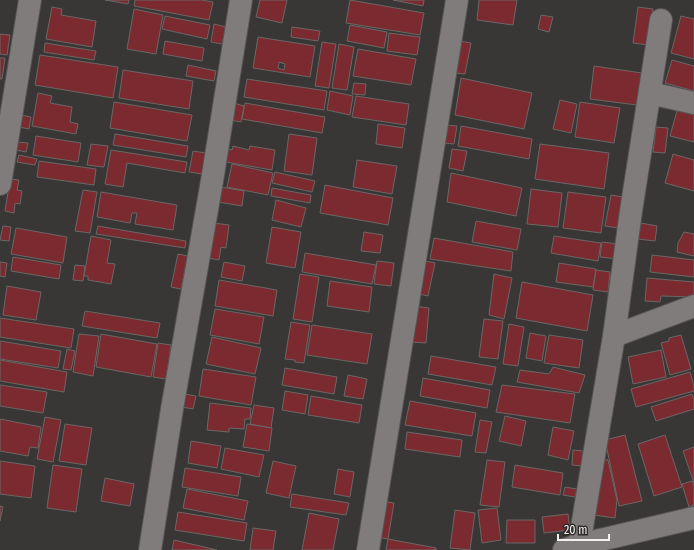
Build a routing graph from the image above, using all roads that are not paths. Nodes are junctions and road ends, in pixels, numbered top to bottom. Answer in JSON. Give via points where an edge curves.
{"nodes":[{"id":1,"x":30,"y":0,"type":"edge"},
{"id":2,"x":240,"y":0,"type":"edge"},
{"id":3,"x":457,"y":0,"type":"edge"},
{"id":4,"x":661,"y":20,"type":"dead end"},
{"id":5,"x":650,"y":93,"type":"junction"},
{"id":6,"x":694,"y":103,"type":"edge"},
{"id":7,"x":0,"y":184,"type":"edge"},
{"id":8,"x":694,"y":306,"type":"edge"},
{"id":9,"x":614,"y":336,"type":"junction"},
{"id":10,"x":694,"y":518,"type":"edge"},
{"id":11,"x":572,"y":548,"type":"edge"},
{"id":12,"x":150,"y":550,"type":"edge"},
{"id":13,"x":368,"y":550,"type":"edge"}],
"edges":[{"from":1,"to":7,"type":"street"},
{"from":2,"to":12,"type":"street"},
{"from":3,"to":13,"type":"street"},
{"from":4,"to":5,"type":"street"},
{"from":5,"to":6,"type":"street"},
{"from":5,"to":9,"type":"street"},
{"from":8,"to":9,"type":"street"},
{"from":9,"to":11,"type":"street"},
{"from":10,"to":11,"type":"street"}]}
